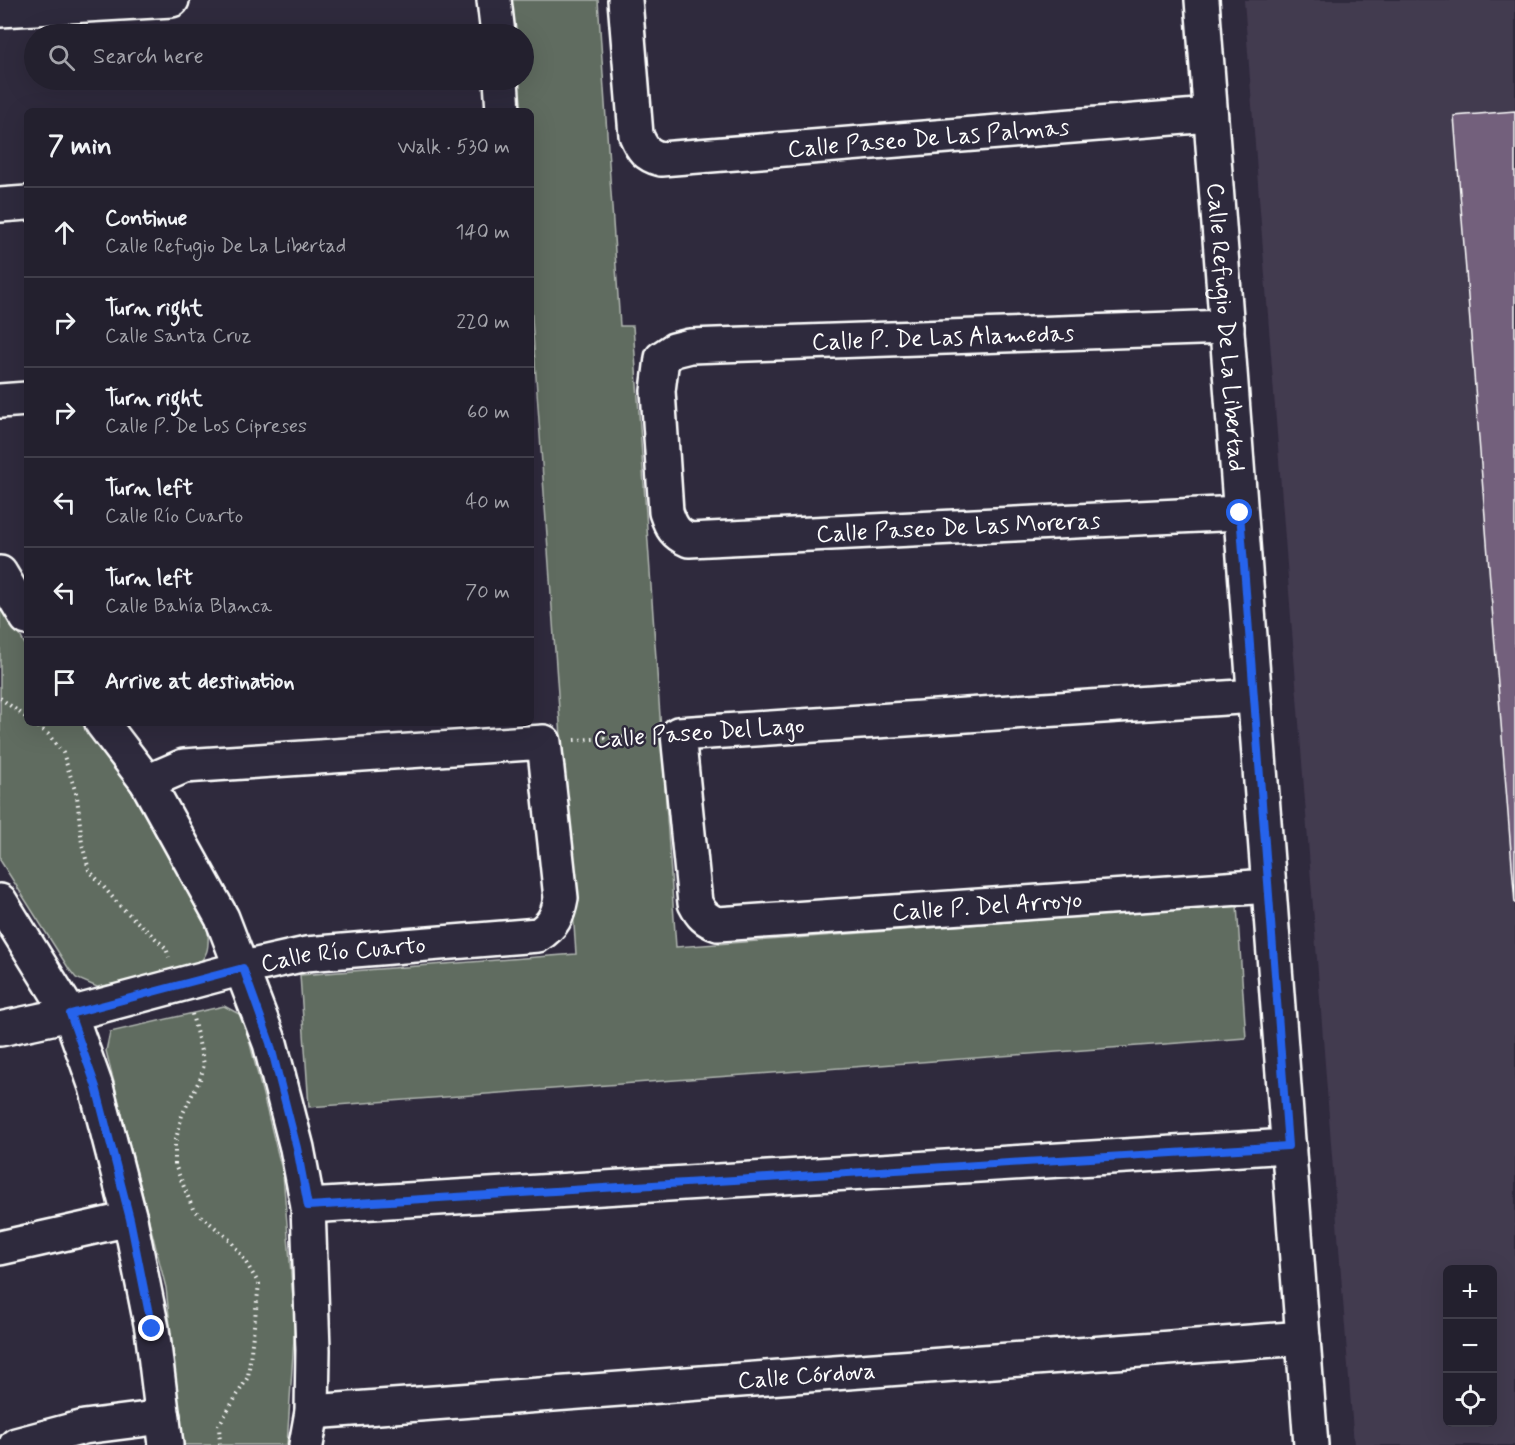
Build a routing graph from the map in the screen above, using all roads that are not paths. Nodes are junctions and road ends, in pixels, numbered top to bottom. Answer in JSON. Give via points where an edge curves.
{"nodes":[{"id":1,"x":172,"y":0,"type":"edge"},
{"id":2,"x":495,"y":0,"type":"edge"},
{"id":3,"x":625,"y":0,"type":"edge"},
{"id":4,"x":1202,"y":0,"type":"edge"},
{"id":5,"x":0,"y":10,"type":"edge"},
{"id":6,"x":497,"y":24,"type":"edge"},
{"id":7,"x":502,"y":90,"type":"edge"},
{"id":8,"x":504,"y":108,"type":"edge"},
{"id":9,"x":1210,"y":115,"type":"junction"},
{"id":10,"x":24,"y":203,"type":"edge"},
{"id":11,"x":0,"y":205,"type":"edge"},
{"id":12,"x":1227,"y":327,"type":"junction"},
{"id":13,"x":24,"y":399,"type":"edge"},
{"id":14,"x":0,"y":401,"type":"edge"},
{"id":15,"x":1240,"y":513,"type":"junction"},
{"id":16,"x":678,"y":535,"type":"joint"},
{"id":17,"x":0,"y":573,"type":"edge"},
{"id":18,"x":24,"y":607,"type":"edge"},
{"id":19,"x":1254,"y":696,"type":"junction"},
{"id":20,"x":104,"y":726,"type":"edge"},
{"id":21,"x":147,"y":782,"type":"junction"},
{"id":22,"x":1269,"y":886,"type":"junction"},
{"id":23,"x":0,"y":901,"type":"edge"},
{"id":24,"x":707,"y":920,"type":"joint"},
{"id":25,"x":243,"y":968,"type":"junction"},
{"id":26,"x":70,"y":1014,"type":"junction"},
{"id":27,"x":0,"y":1029,"type":"edge"},
{"id":28,"x":1288,"y":1146,"type":"junction"},
{"id":29,"x":308,"y":1206,"type":"junction"},
{"id":30,"x":130,"y":1219,"type":"junction"},
{"id":31,"x":0,"y":1248,"type":"edge"},
{"id":32,"x":1303,"y":1338,"type":"junction"},
{"id":33,"x":312,"y":1413,"type":"junction"},
{"id":34,"x":165,"y":1431,"type":"edge"},
{"id":35,"x":16,"y":1445,"type":"edge"},
{"id":36,"x":306,"y":1445,"type":"edge"},
{"id":37,"x":1311,"y":1445,"type":"edge"}],
"edges":[{"from":1,"to":5,"type":"street"},
{"from":2,"to":6,"type":"street"},
{"from":3,"to":9,"type":"street","name":"Calle Paseo De Las Palmas","via":[[636,135],[647,155],[661,159]]},
{"from":4,"to":9,"type":"street","name":"Calle Refugio De La Libertad"},
{"from":7,"to":8,"type":"street"},
{"from":9,"to":12,"type":"street","name":"Calle Refugio De La Libertad"},
{"from":10,"to":11,"type":"street"},
{"from":12,"to":15,"type":"street","name":"Calle Refugio De La Libertad"},
{"from":12,"to":16,"type":"street","name":"Calle P. De Las Alamedas","via":[[690,346],[674,350],[662,358],[658,391],[666,512]]},
{"from":13,"to":14,"type":"street"},
{"from":15,"to":16,"type":"street","name":"Calle Paseo De Las Moreras","via":[[689,540]]},
{"from":15,"to":19,"type":"street","name":"Calle Refugio De La Libertad"},
{"from":17,"to":18,"type":"street"},
{"from":19,"to":22,"type":"street","name":"Calle Refugio De La Libertad"},
{"from":19,"to":24,"type":"street","name":"Calle Paseo Del Lago","via":[[678,734],[695,903]]},
{"from":20,"to":21,"type":"street"},
{"from":21,"to":25,"type":"street","via":[[222,918]]},
{"from":21,"to":25,"type":"street","name":"Calle Río Cuarto","via":[[184,766],[544,742],[561,898],[550,928],[538,935],[306,954]]},
{"from":22,"to":24,"type":"street","name":"Calle P. Del Arroyo","via":[[735,924]]},
{"from":22,"to":28,"type":"street","name":"Calle Refugio De La Libertad"},
{"from":23,"to":26,"type":"street"},
{"from":25,"to":26,"type":"street","name":"Calle Río Cuarto"},
{"from":25,"to":29,"type":"street","via":[[270,1043]]},
{"from":26,"to":27,"type":"street","name":"Calle Río Cuarto"},
{"from":26,"to":30,"type":"street","via":[[96,1087]]},
{"from":28,"to":29,"type":"street"},
{"from":28,"to":32,"type":"street","name":"Calle Refugio De La Libertad"},
{"from":29,"to":33,"type":"street"},
{"from":30,"to":31,"type":"street"},
{"from":30,"to":34,"type":"street","via":[[152,1329]]},
{"from":32,"to":33,"type":"street","name":"Calle Córdova"},
{"from":32,"to":37,"type":"street","name":"Calle Refugio De La Libertad"},
{"from":33,"to":36,"type":"street"},
{"from":34,"to":35,"type":"street","via":[[84,1427]]}]}
